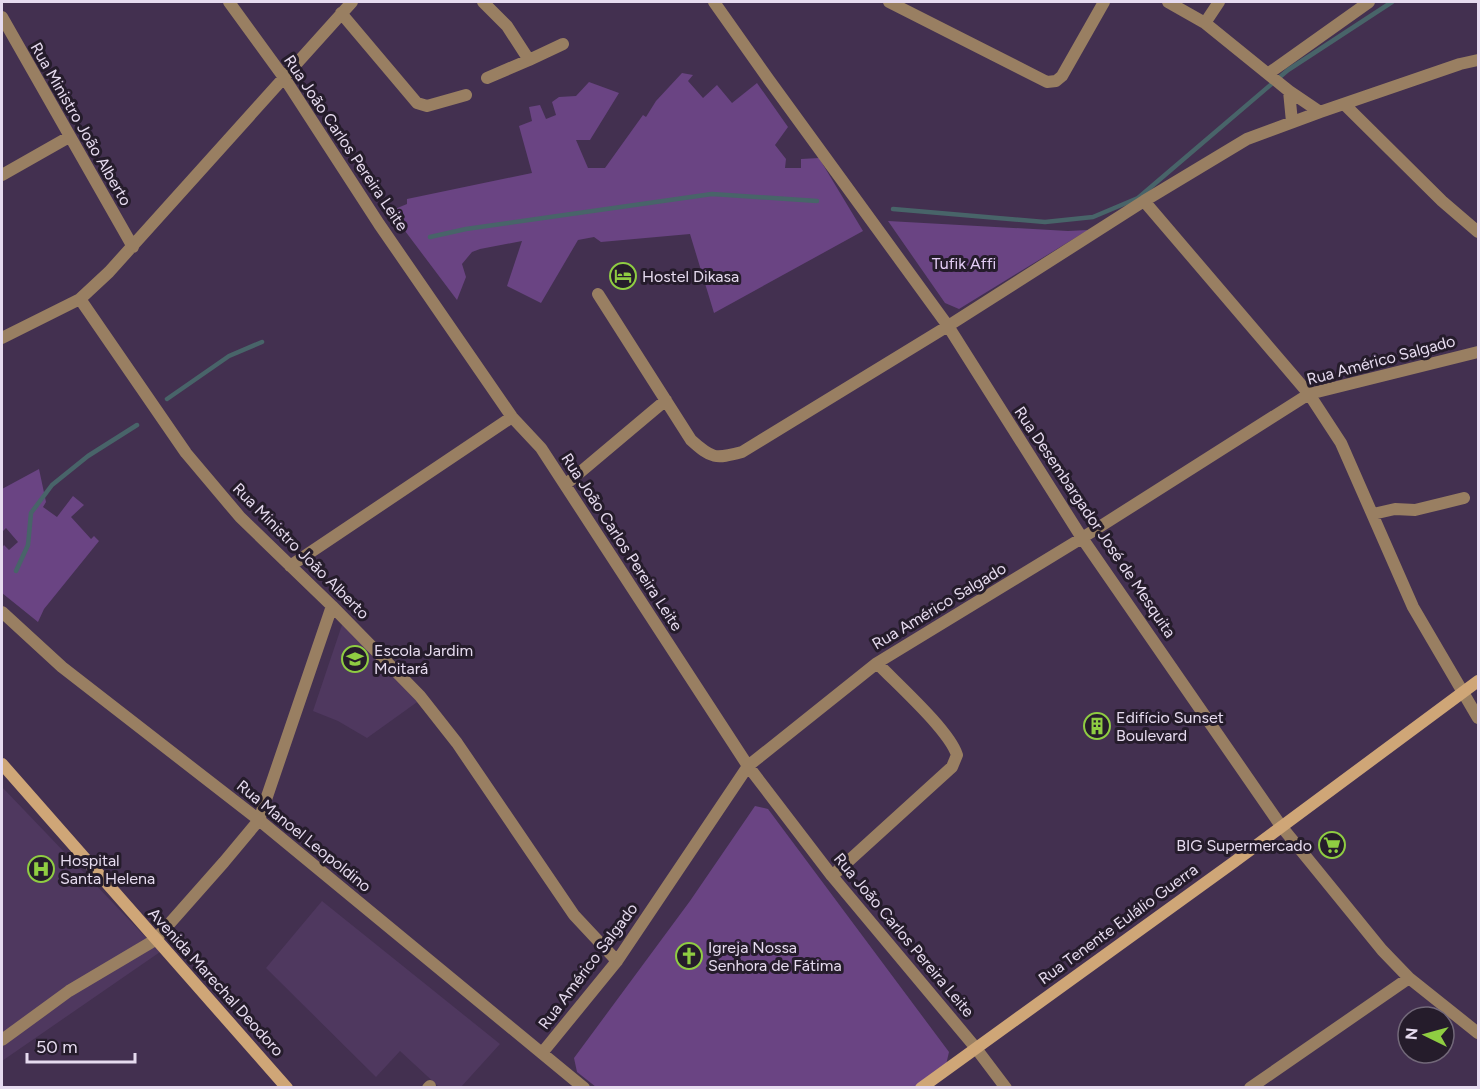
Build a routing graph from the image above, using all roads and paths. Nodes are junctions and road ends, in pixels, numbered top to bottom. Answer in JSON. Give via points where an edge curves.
{"nodes":[{"id":1,"x":229,"y":2,"type":"edge"},
{"id":2,"x":352,"y":2,"type":"edge"},
{"id":3,"x":483,"y":2,"type":"edge"},
{"id":4,"x":714,"y":2,"type":"edge"},
{"id":5,"x":889,"y":2,"type":"edge"},
{"id":6,"x":1104,"y":2,"type":"edge"},
{"id":7,"x":1168,"y":2,"type":"edge"},
{"id":8,"x":1219,"y":2,"type":"edge"},
{"id":9,"x":1369,"y":2,"type":"edge"},
{"id":10,"x":341,"y":14,"type":"junction"},
{"id":11,"x":2,"y":17,"type":"edge"},
{"id":12,"x":1205,"y":23,"type":"junction"},
{"id":13,"x":563,"y":44,"type":"dead end"},
{"id":14,"x":529,"y":60,"type":"junction"},
{"id":15,"x":1479,"y":60,"type":"edge"},
{"id":16,"x":1271,"y":75,"type":"junction"},
{"id":17,"x":488,"y":78,"type":"dead end"},
{"id":18,"x":285,"y":79,"type":"junction"},
{"id":19,"x":1287,"y":89,"type":"junction"},
{"id":20,"x":466,"y":95,"type":"dead end"},
{"id":21,"x":1344,"y":104,"type":"junction"},
{"id":22,"x":1320,"y":112,"type":"junction"},
{"id":23,"x":1292,"y":122,"type":"junction"},
{"id":24,"x":69,"y":137,"type":"junction"},
{"id":25,"x":2,"y":175,"type":"edge"},
{"id":26,"x":1144,"y":201,"type":"junction"},
{"id":27,"x":1479,"y":232,"type":"edge"},
{"id":28,"x":133,"y":247,"type":"junction"},
{"id":29,"x":598,"y":294,"type":"dead end"},
{"id":30,"x":81,"y":299,"type":"junction"},
{"id":31,"x":948,"y":326,"type":"junction"},
{"id":32,"x":2,"y":338,"type":"edge"},
{"id":33,"x":1479,"y":352,"type":"edge"},
{"id":34,"x":1310,"y":394,"type":"junction"},
{"id":35,"x":666,"y":400,"type":"junction"},
{"id":36,"x":512,"y":417,"type":"junction"},
{"id":37,"x":565,"y":485,"type":"junction"},
{"id":38,"x":1464,"y":498,"type":"dead end"},
{"id":39,"x":1372,"y":514,"type":"junction"},
{"id":40,"x":1082,"y":538,"type":"junction"},
{"id":41,"x":290,"y":566,"type":"junction"},
{"id":42,"x":332,"y":606,"type":"junction"},
{"id":43,"x":2,"y":612,"type":"edge"},
{"id":44,"x":877,"y":663,"type":"junction"},
{"id":45,"x":1479,"y":681,"type":"edge"},
{"id":46,"x":1463,"y":691,"type":"junction"},
{"id":47,"x":1479,"y":718,"type":"edge"},
{"id":48,"x":2,"y":764,"type":"edge"},
{"id":49,"x":748,"y":766,"type":"junction"},
{"id":50,"x":259,"y":820,"type":"junction"},
{"id":51,"x":1281,"y":826,"type":"junction"},
{"id":52,"x":832,"y":876,"type":"junction"},
{"id":53,"x":155,"y":940,"type":"junction"},
{"id":54,"x":616,"y":961,"type":"junction"},
{"id":55,"x":1408,"y":978,"type":"junction"},
{"id":56,"x":1479,"y":1033,"type":"edge"},
{"id":57,"x":2,"y":1040,"type":"edge"},
{"id":58,"x":975,"y":1047,"type":"junction"},
{"id":59,"x":542,"y":1053,"type":"junction"},
{"id":60,"x":287,"y":1088,"type":"edge"},
{"id":61,"x":584,"y":1088,"type":"edge"},
{"id":62,"x":921,"y":1088,"type":"edge"},
{"id":63,"x":1006,"y":1088,"type":"edge"},
{"id":64,"x":1250,"y":1088,"type":"edge"}],
"edges":[{"from":1,"to":18,"type":"street","name":"Rua João Carlos Pereira Leite"},
{"from":2,"to":10,"type":"street"},
{"from":3,"to":14,"type":"street","via":[[507,26]]},
{"from":4,"to":31,"type":"street","name":"Rua Desembargador José de Mesquita"},
{"from":5,"to":6,"type":"street","via":[[1047,82],[1062,76]]},
{"from":7,"to":12,"type":"street"},
{"from":8,"to":12,"type":"street"},
{"from":9,"to":16,"type":"street"},
{"from":10,"to":18,"type":"street"},
{"from":10,"to":20,"type":"street","via":[[417,103],[427,106]]},
{"from":11,"to":24,"type":"street","name":"Rua Ministro João Alberto"},
{"from":12,"to":16,"type":"street"},
{"from":13,"to":14,"type":"street"},
{"from":14,"to":17,"type":"street"},
{"from":15,"to":21,"type":"street"},
{"from":16,"to":19,"type":"street"},
{"from":18,"to":28,"type":"street"},
{"from":18,"to":36,"type":"street","name":"Rua João Carlos Pereira Leite"},
{"from":19,"to":22,"type":"street"},
{"from":19,"to":23,"type":"street"},
{"from":21,"to":22,"type":"street"},
{"from":21,"to":27,"type":"street"},
{"from":22,"to":23,"type":"street"},
{"from":23,"to":26,"type":"street","via":[[1247,139]]},
{"from":24,"to":25,"type":"street"},
{"from":24,"to":28,"type":"street","name":"Rua Ministro João Alberto"},
{"from":26,"to":31,"type":"street"},
{"from":26,"to":34,"type":"street"},
{"from":28,"to":30,"type":"street"},
{"from":29,"to":35,"type":"street"},
{"from":30,"to":32,"type":"street"},
{"from":30,"to":41,"type":"street","name":"Rua Ministro João Alberto","via":[[186,453],[240,517]]},
{"from":31,"to":35,"type":"street","via":[[742,452],[721,457],[706,454],[691,440]]},
{"from":31,"to":40,"type":"street","name":"Rua Desembargador José de Mesquita"},
{"from":33,"to":34,"type":"street","name":"Rua Américo Salgado"},
{"from":34,"to":39,"type":"street","via":[[1341,443]]},
{"from":34,"to":40,"type":"street","name":"Rua Américo Salgado"},
{"from":35,"to":37,"type":"street"},
{"from":36,"to":37,"type":"street","name":"Rua João Carlos Pereira Leite","via":[[542,447]]},
{"from":36,"to":41,"type":"street"},
{"from":37,"to":49,"type":"street","name":"Rua João Carlos Pereira Leite"},
{"from":38,"to":39,"type":"street","via":[[1415,510]]},
{"from":39,"to":46,"type":"street","via":[[1413,606]]},
{"from":40,"to":44,"type":"street","name":"Rua Américo Salgado"},
{"from":40,"to":51,"type":"street","name":"Rua Desembargador José de Mesquita"},
{"from":41,"to":42,"type":"street","name":"Rua Ministro João Alberto"},
{"from":42,"to":50,"type":"street"},
{"from":42,"to":54,"type":"street","name":"Rua Ministro João Alberto","via":[[420,696],[457,742],[574,915]]},
{"from":43,"to":50,"type":"street","name":"Rua Manoel Leopoldino","via":[[62,667]]},
{"from":44,"to":49,"type":"street","name":"Rua Américo Salgado"},
{"from":44,"to":52,"type":"street","via":[[943,731],[957,755],[952,767]]},
{"from":45,"to":46,"type":"street","name":"Rua Tenente Eulálio Guerra"},
{"from":46,"to":47,"type":"street"},
{"from":46,"to":51,"type":"street","name":"Rua Tenente Eulálio Guerra"},
{"from":48,"to":53,"type":"street","name":"Avenida Marechal Deodoro"},
{"from":49,"to":52,"type":"street","name":"Rua João Carlos Pereira Leite"},
{"from":49,"to":54,"type":"street","name":"Rua Américo Salgado"},
{"from":50,"to":53,"type":"street"},
{"from":50,"to":59,"type":"street","name":"Rua Manoel Leopoldino"},
{"from":51,"to":55,"type":"street","name":"Rua Desembargador José de Mesquita"},
{"from":51,"to":58,"type":"street","name":"Rua Tenente Eulálio Guerra"},
{"from":52,"to":58,"type":"street","name":"Rua João Carlos Pereira Leite"},
{"from":53,"to":57,"type":"street","via":[[69,991]]},
{"from":53,"to":60,"type":"street","name":"Avenida Marechal Deodoro"},
{"from":54,"to":59,"type":"street","name":"Rua Américo Salgado"},
{"from":55,"to":56,"type":"street","name":"Rua Desembargador José de Mesquita"},
{"from":55,"to":64,"type":"street"},
{"from":58,"to":62,"type":"street","name":"Rua Tenente Eulálio Guerra"},
{"from":58,"to":63,"type":"street","name":"Rua João Carlos Pereira Leite"},
{"from":59,"to":61,"type":"street","name":"Rua Manoel Leopoldino"}]}
